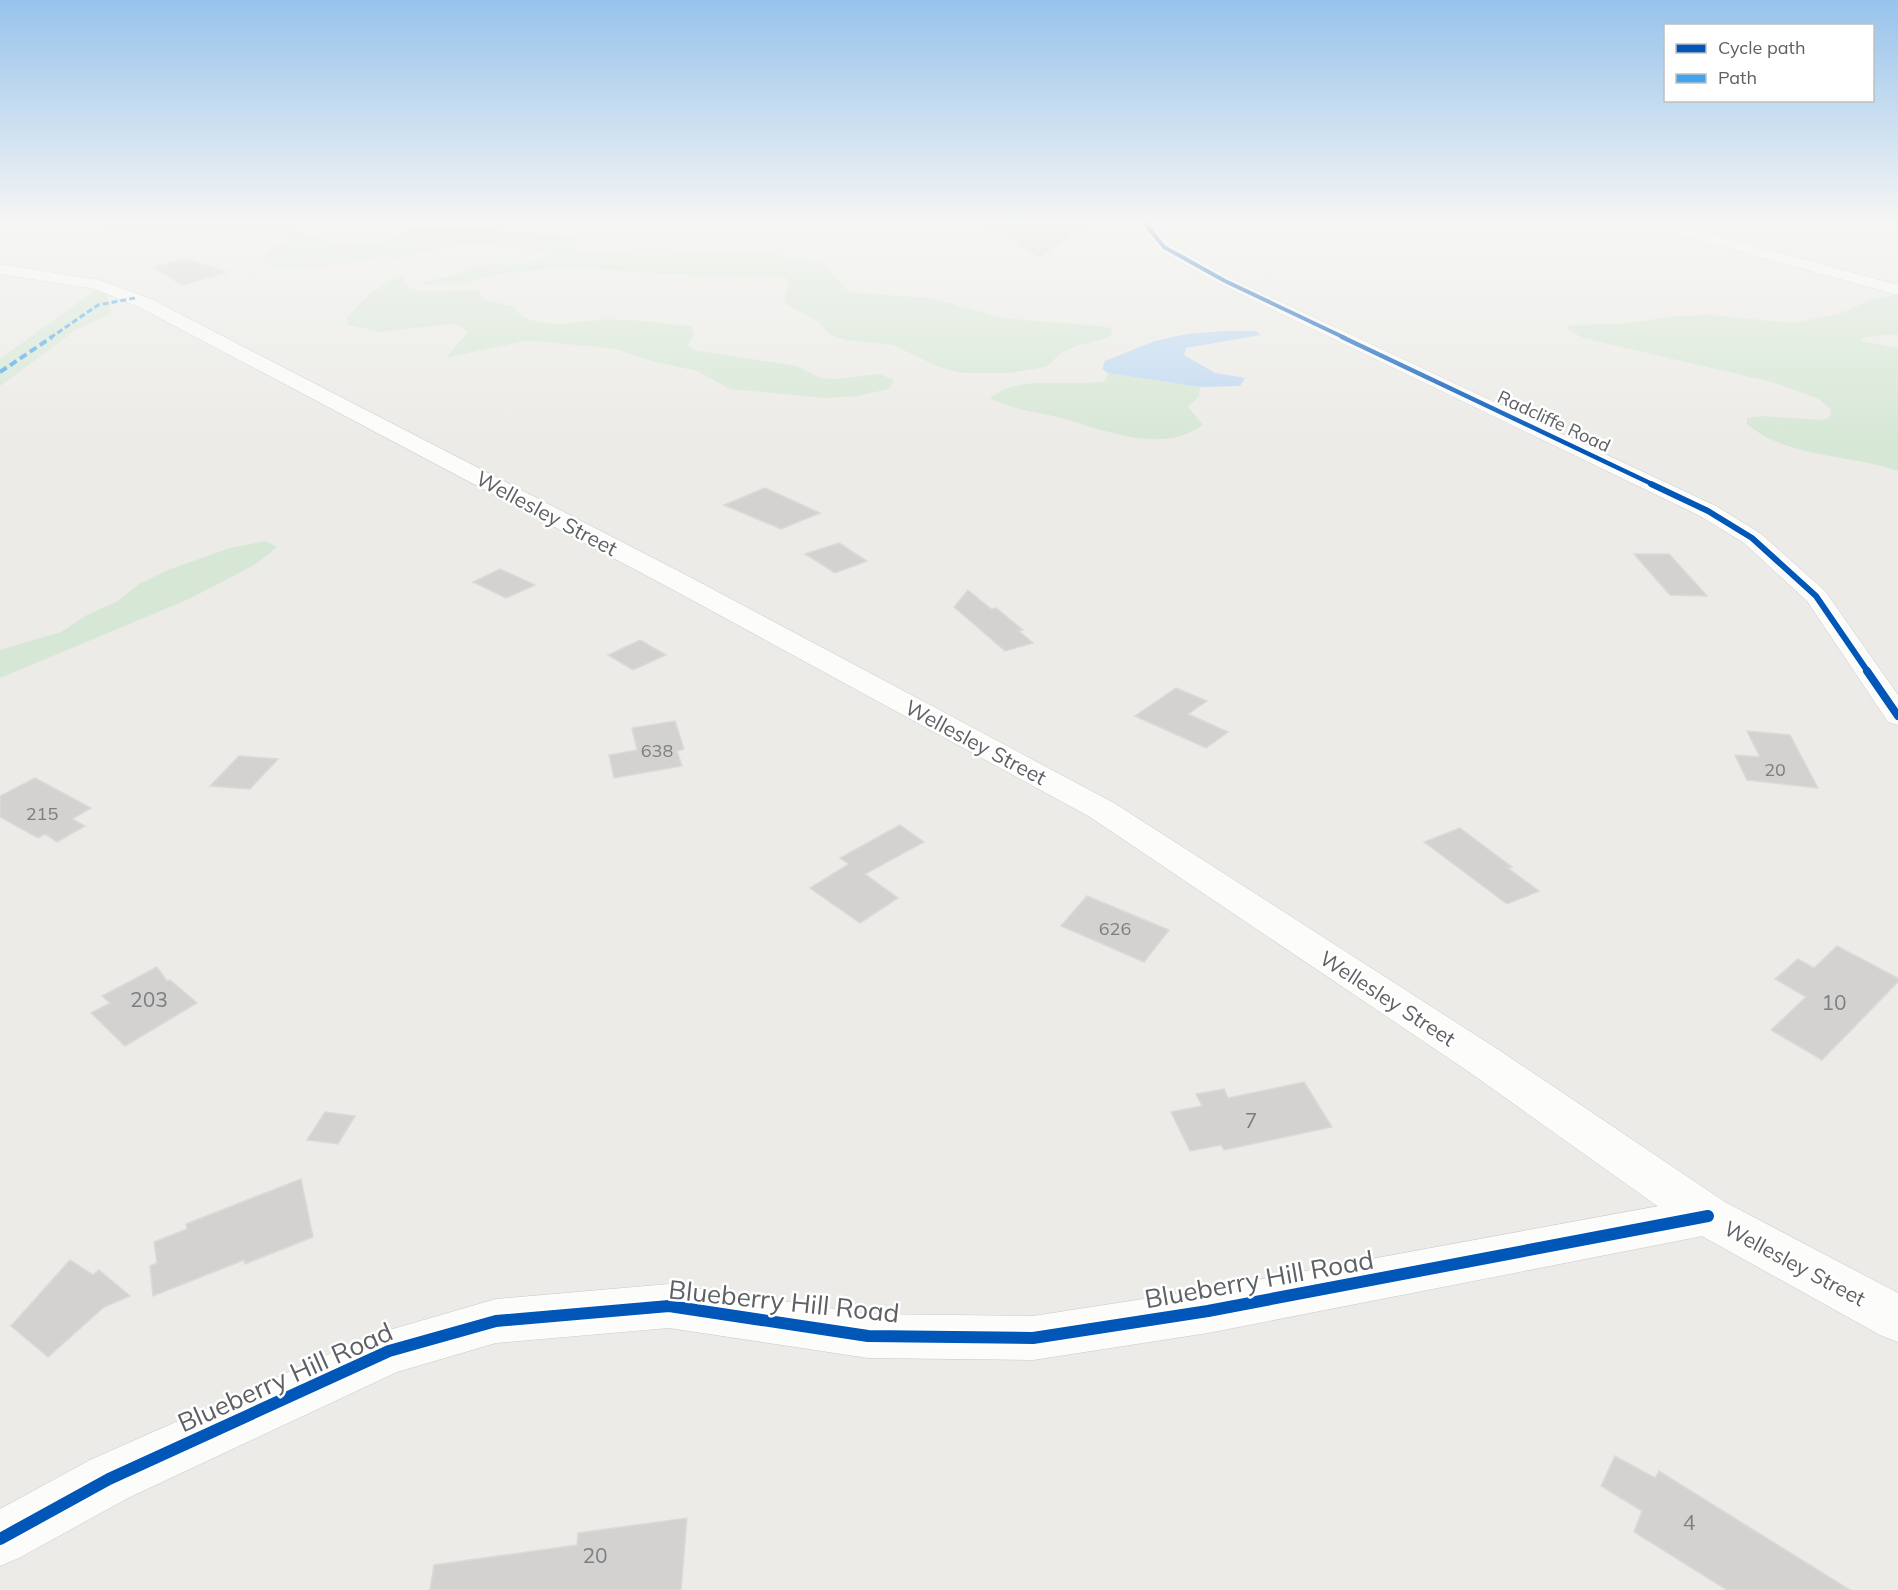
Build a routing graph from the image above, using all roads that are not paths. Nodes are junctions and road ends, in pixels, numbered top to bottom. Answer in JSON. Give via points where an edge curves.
{"nodes":[{"id":1,"x":125,"y":295,"type":"edge"},
{"id":2,"x":1255,"y":295,"type":"edge"},
{"id":3,"x":1898,"y":716,"type":"edge"},
{"id":4,"x":1708,"y":1216,"type":"junction"},
{"id":5,"x":1898,"y":1319,"type":"edge"},
{"id":6,"x":0,"y":1539,"type":"edge"}],
"edges":[{"from":1,"to":4,"type":"main road","name":"Wellesley Street","via":[[677,581],[1102,810],[1484,1061]]},
{"from":2,"to":3,"type":"street","name":"Radcliffe Road","via":[[1708,511],[1752,538],[1816,596]]},
{"from":4,"to":5,"type":"main road","name":"Wellesley Street"},
{"from":4,"to":6,"type":"street","name":"Blueberry Hill Road","via":[[1208,1311],[1033,1338],[868,1336],[669,1306],[496,1321],[389,1351],[108,1479]]}]}
